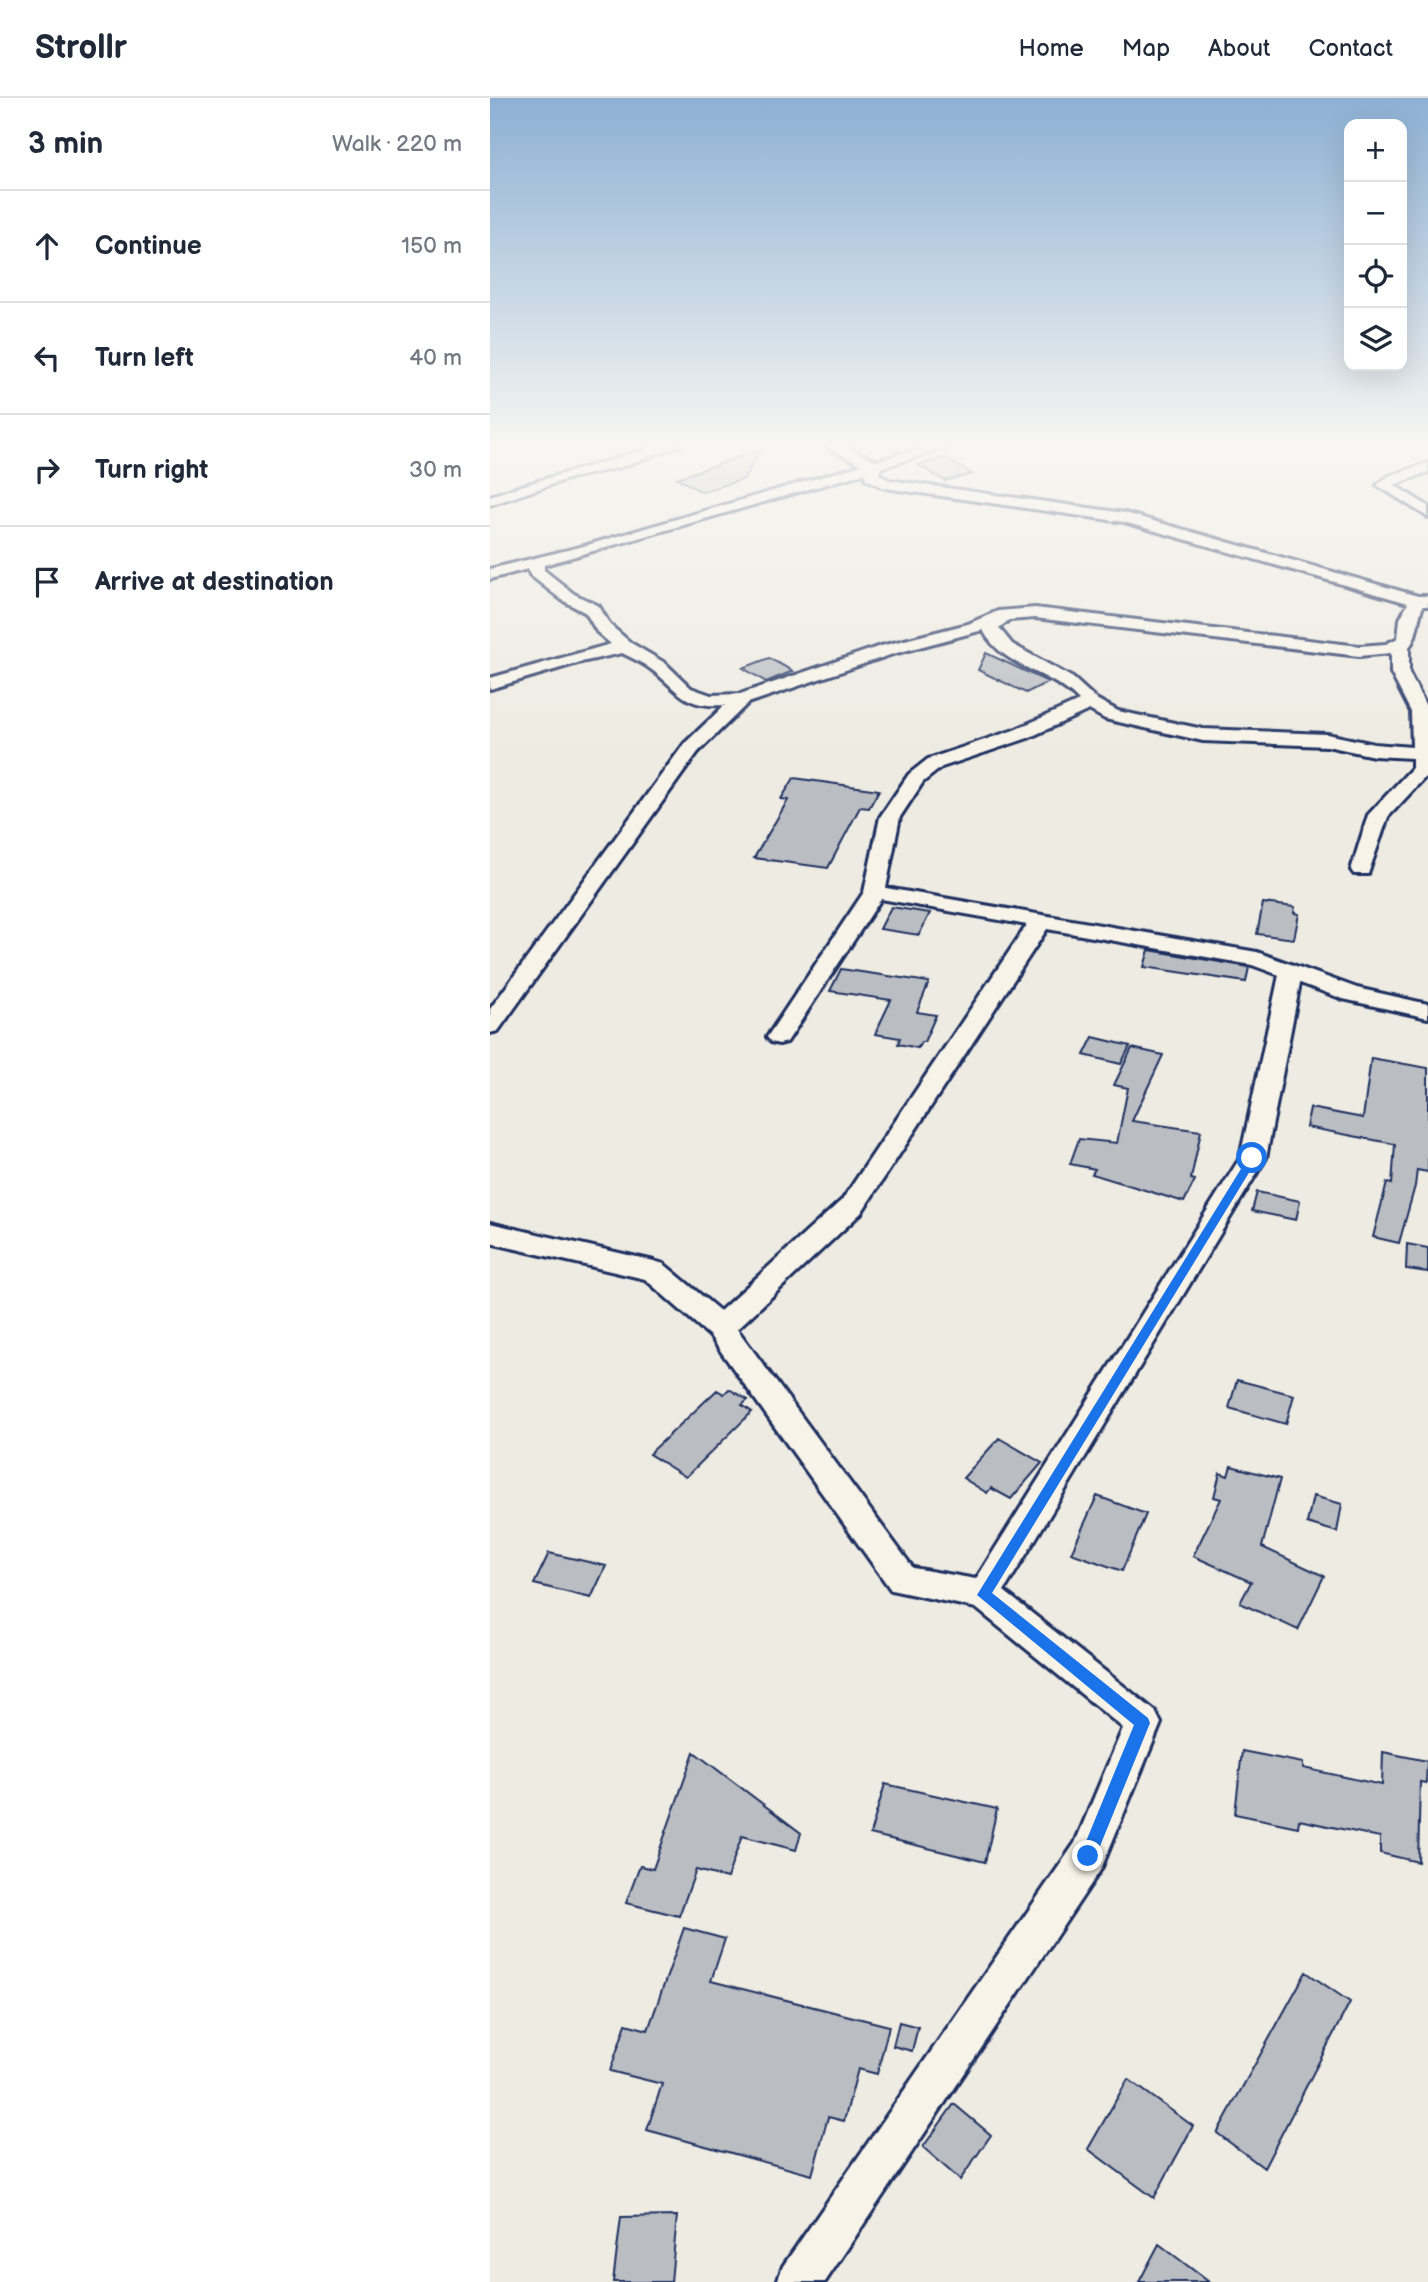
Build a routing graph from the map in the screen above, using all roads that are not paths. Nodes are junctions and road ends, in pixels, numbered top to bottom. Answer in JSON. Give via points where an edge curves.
{"nodes":[{"id":1,"x":595,"y":547,"type":"edge"},
{"id":2,"x":1229,"y":547,"type":"edge"},
{"id":3,"x":536,"y":564,"type":"junction"},
{"id":4,"x":490,"y":574,"type":"edge"},
{"id":5,"x":1423,"y":601,"type":"edge"},
{"id":6,"x":1004,"y":615,"type":"junction"},
{"id":7,"x":1400,"y":645,"type":"junction"},
{"id":8,"x":625,"y":647,"type":"junction"},
{"id":9,"x":490,"y":684,"type":"edge"},
{"id":10,"x":741,"y":699,"type":"junction"},
{"id":11,"x":1090,"y":703,"type":"junction"},
{"id":12,"x":1421,"y":753,"type":"junction"},
{"id":13,"x":1361,"y":870,"type":"dead end"},
{"id":14,"x":875,"y":892,"type":"junction"},
{"id":15,"x":1041,"y":921,"type":"junction"},
{"id":16,"x":1290,"y":971,"type":"junction"},
{"id":17,"x":1428,"y":1011,"type":"edge"},
{"id":18,"x":490,"y":1026,"type":"edge"},
{"id":19,"x":779,"y":1037,"type":"dead end"},
{"id":20,"x":490,"y":1233,"type":"edge"},
{"id":21,"x":720,"y":1328,"type":"junction"},
{"id":22,"x":984,"y":1595,"type":"junction"},
{"id":23,"x":799,"y":2282,"type":"edge"}],
"edges":[{"from":1,"to":3,"type":"street"},
{"from":2,"to":5,"type":"street"},
{"from":3,"to":4,"type":"street"},
{"from":3,"to":8,"type":"street","via":[[536,572],[593,610],[603,628]]},
{"from":5,"to":7,"type":"street","via":[[1408,619],[1406,640]]},
{"from":6,"to":7,"type":"street","via":[[1035,613],[1359,651]]},
{"from":6,"to":10,"type":"street"},
{"from":6,"to":11,"type":"street","via":[[990,627],[992,634],[1012,653],[1084,693]]},
{"from":7,"to":12,"type":"street","via":[[1400,673],[1420,712]]},
{"from":8,"to":9,"type":"street","via":[[594,651]]},
{"from":8,"to":10,"type":"street","via":[[659,667],[684,692],[709,701]]},
{"from":10,"to":18,"type":"street","via":[[691,748]]},
{"from":11,"to":12,"type":"street","via":[[1112,715],[1203,735],[1327,740]]},
{"from":11,"to":14,"type":"street","via":[[1021,734],[935,763],[916,779],[890,817]]},
{"from":12,"to":13,"type":"street","via":[[1422,769],[1378,815]]},
{"from":14,"to":15,"type":"street"},
{"from":14,"to":19,"type":"street"},
{"from":15,"to":16,"type":"street","via":[[1257,959]]},
{"from":15,"to":21,"type":"street","via":[[852,1206]]},
{"from":16,"to":17,"type":"street","via":[[1352,994]]},
{"from":16,"to":22,"type":"street","via":[[1252,1158]]},
{"from":20,"to":21,"type":"street","via":[[654,1271]]},
{"from":21,"to":22,"type":"street","via":[[903,1580]]},
{"from":22,"to":23,"type":"street","via":[[1143,1723],[1088,1856]]}]}
